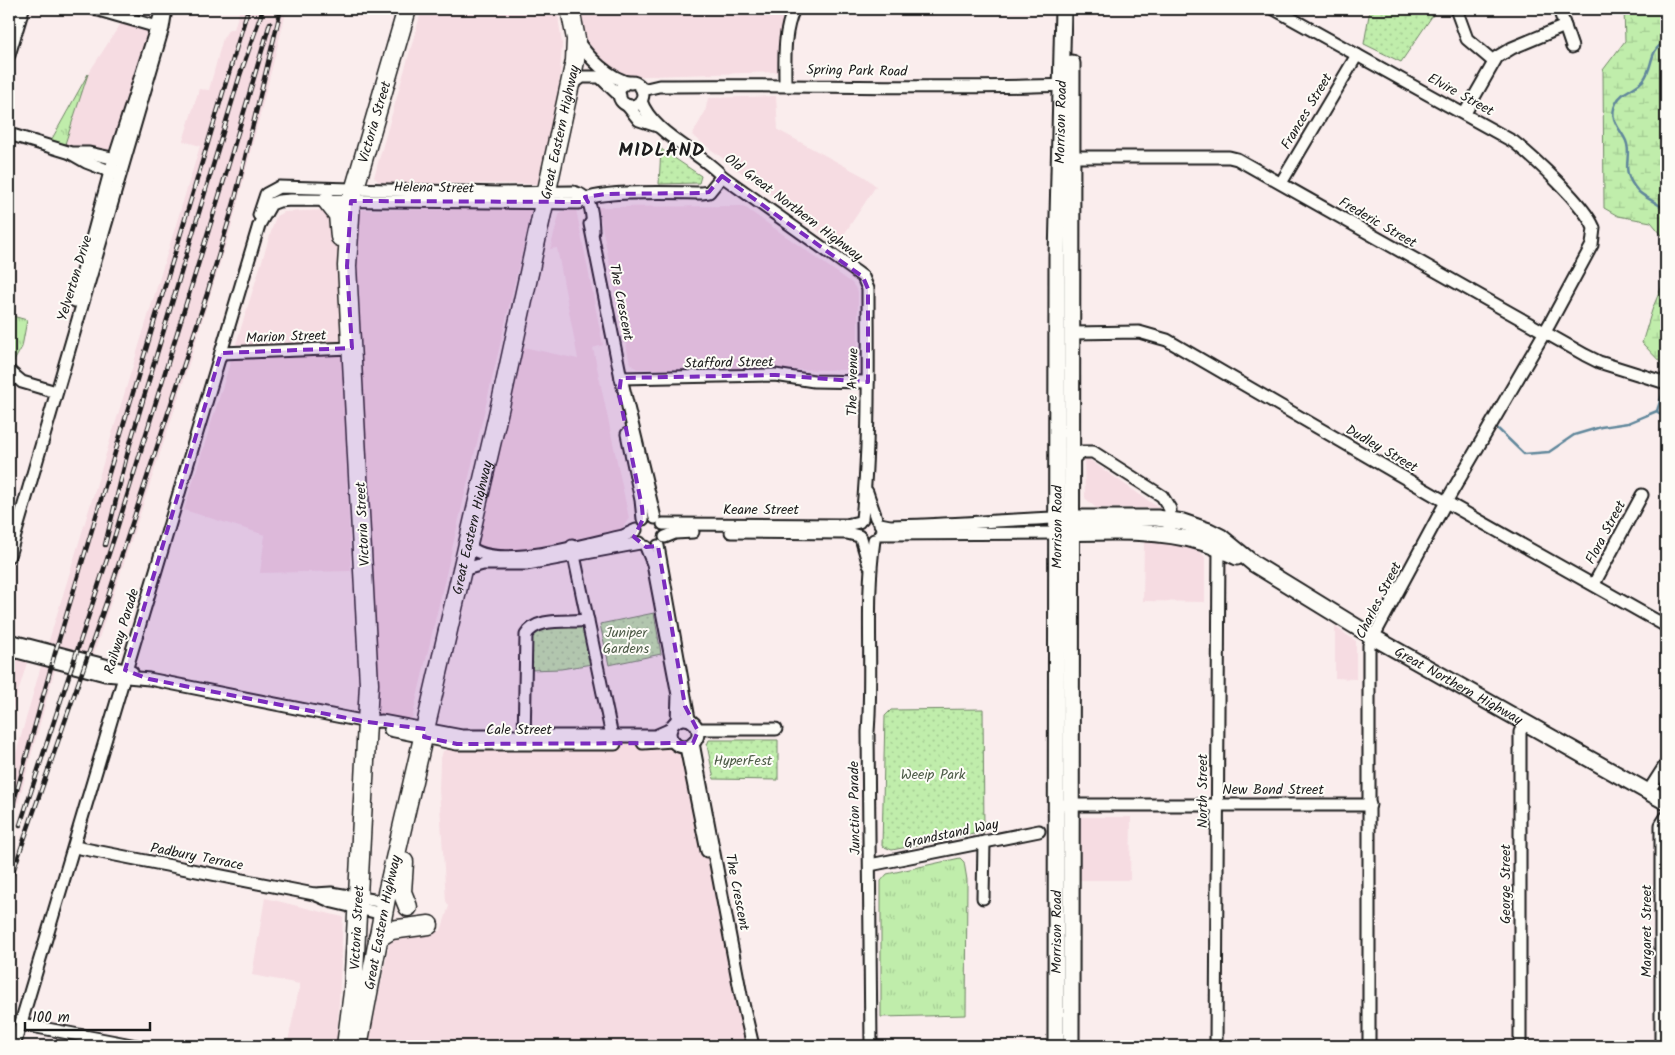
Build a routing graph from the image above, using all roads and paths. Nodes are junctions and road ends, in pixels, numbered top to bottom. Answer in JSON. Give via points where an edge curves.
{"nodes":[{"id":1,"x":23,"y":9,"type":"edge"},
{"id":2,"x":95,"y":9,"type":"edge"},
{"id":3,"x":164,"y":9,"type":"edge"},
{"id":4,"x":407,"y":9,"type":"edge"},
{"id":5,"x":570,"y":9,"type":"edge"},
{"id":6,"x":794,"y":9,"type":"edge"},
{"id":7,"x":1063,"y":9,"type":"edge"},
{"id":8,"x":1073,"y":9,"type":"edge"},
{"id":9,"x":1274,"y":9,"type":"edge"},
{"id":10,"x":1456,"y":9,"type":"edge"},
{"id":11,"x":1559,"y":9,"type":"edge"},
{"id":12,"x":1565,"y":26,"type":"junction"},
{"id":13,"x":159,"y":27,"type":"junction"},
{"id":14,"x":576,"y":39,"type":"junction"},
{"id":15,"x":1572,"y":47,"type":"dead end"},
{"id":16,"x":9,"y":55,"type":"edge"},
{"id":17,"x":1357,"y":55,"type":"junction"},
{"id":18,"x":1493,"y":61,"type":"junction"},
{"id":19,"x":631,"y":82,"type":"junction"},
{"id":20,"x":785,"y":84,"type":"junction"},
{"id":21,"x":1067,"y":85,"type":"junction"},
{"id":22,"x":570,"y":86,"type":"junction"},
{"id":23,"x":641,"y":95,"type":"junction"},
{"id":24,"x":623,"y":101,"type":"junction"},
{"id":25,"x":1465,"y":113,"type":"junction"},
{"id":26,"x":659,"y":126,"type":"junction"},
{"id":27,"x":9,"y":134,"type":"edge"},
{"id":28,"x":71,"y":153,"type":"junction"},
{"id":29,"x":1066,"y":157,"type":"junction"},
{"id":30,"x":120,"y":159,"type":"junction"},
{"id":31,"x":115,"y":173,"type":"junction"},
{"id":32,"x":722,"y":176,"type":"junction"},
{"id":33,"x":1281,"y":183,"type":"junction"},
{"id":34,"x":279,"y":187,"type":"joint"},
{"id":35,"x":353,"y":195,"type":"junction"},
{"id":36,"x":546,"y":197,"type":"junction"},
{"id":37,"x":279,"y":200,"type":"joint"},
{"id":38,"x":327,"y":200,"type":"junction"},
{"id":39,"x":582,"y":200,"type":"junction"},
{"id":40,"x":259,"y":226,"type":"junction"},
{"id":41,"x":1592,"y":245,"type":"joint"},
{"id":42,"x":347,"y":266,"type":"junction"},
{"id":43,"x":863,"y":277,"type":"joint"},
{"id":44,"x":1073,"y":333,"type":"junction"},
{"id":45,"x":1544,"y":333,"type":"junction"},
{"id":46,"x":352,"y":348,"type":"junction"},
{"id":47,"x":221,"y":353,"type":"junction"},
{"id":48,"x":9,"y":371,"type":"edge"},
{"id":49,"x":621,"y":378,"type":"junction"},
{"id":50,"x":1661,"y":381,"type":"edge"},
{"id":51,"x":868,"y":382,"type":"junction"},
{"id":52,"x":53,"y":392,"type":"junction"},
{"id":53,"x":1072,"y":460,"type":"junction"},
{"id":54,"x":865,"y":488,"type":"junction"},
{"id":55,"x":1642,"y":495,"type":"dead end"},
{"id":56,"x":1446,"y":502,"type":"junction"},
{"id":57,"x":1170,"y":519,"type":"junction"},
{"id":58,"x":654,"y":520,"type":"junction"},
{"id":59,"x":860,"y":521,"type":"junction"},
{"id":60,"x":1065,"y":525,"type":"junction"},
{"id":61,"x":878,"y":529,"type":"junction"},
{"id":62,"x":636,"y":530,"type":"junction"},
{"id":63,"x":9,"y":531,"type":"edge"},
{"id":64,"x":1169,"y":535,"type":"junction"},
{"id":65,"x":860,"y":537,"type":"junction"},
{"id":66,"x":662,"y":541,"type":"junction"},
{"id":67,"x":1220,"y":543,"type":"junction"},
{"id":68,"x":468,"y":545,"type":"junction"},
{"id":69,"x":643,"y":545,"type":"junction"},
{"id":70,"x":573,"y":550,"type":"junction"},
{"id":71,"x":9,"y":556,"type":"edge"},
{"id":72,"x":870,"y":569,"type":"junction"},
{"id":73,"x":462,"y":570,"type":"junction"},
{"id":74,"x":1594,"y":584,"type":"junction"},
{"id":75,"x":588,"y":620,"type":"junction"},
{"id":76,"x":1666,"y":626,"type":"edge"},
{"id":77,"x":1373,"y":637,"type":"junction"},
{"id":78,"x":9,"y":640,"type":"edge"},
{"id":79,"x":9,"y":650,"type":"edge"},
{"id":80,"x":124,"y":674,"type":"junction"},
{"id":81,"x":689,"y":720,"type":"junction"},
{"id":82,"x":367,"y":722,"type":"junction"},
{"id":83,"x":1525,"y":722,"type":"junction"},
{"id":84,"x":674,"y":725,"type":"junction"},
{"id":85,"x":698,"y":729,"type":"junction"},
{"id":86,"x":776,"y":729,"type":"dead end"},
{"id":87,"x":425,"y":733,"type":"junction"},
{"id":88,"x":612,"y":736,"type":"junction"},
{"id":89,"x":524,"y":740,"type":"junction"},
{"id":90,"x":673,"y":741,"type":"junction"},
{"id":91,"x":689,"y":745,"type":"junction"},
{"id":92,"x":1666,"y":764,"type":"edge"},
{"id":93,"x":1648,"y":792,"type":"junction"},
{"id":94,"x":1666,"y":802,"type":"edge"},
{"id":95,"x":1217,"y":804,"type":"junction"},
{"id":96,"x":1064,"y":805,"type":"junction"},
{"id":97,"x":1370,"y":805,"type":"junction"},
{"id":98,"x":1666,"y":816,"type":"edge"},
{"id":99,"x":1039,"y":831,"type":"dead end"},
{"id":100,"x":402,"y":832,"type":"junction"},
{"id":101,"x":984,"y":842,"type":"junction"},
{"id":102,"x":75,"y":847,"type":"junction"},
{"id":103,"x":870,"y":866,"type":"junction"},
{"id":104,"x":983,"y":898,"type":"dead end"},
{"id":105,"x":357,"y":903,"type":"junction"},
{"id":106,"x":408,"y":907,"type":"dead end"},
{"id":107,"x":384,"y":908,"type":"junction"},
{"id":108,"x":429,"y":925,"type":"dead end"},
{"id":109,"x":378,"y":938,"type":"junction"},
{"id":110,"x":21,"y":1024,"type":"junction"},
{"id":111,"x":14,"y":1046,"type":"edge"},
{"id":112,"x":137,"y":1046,"type":"edge"},
{"id":113,"x":346,"y":1046,"type":"edge"},
{"id":114,"x":358,"y":1046,"type":"edge"},
{"id":115,"x":747,"y":1046,"type":"edge"},
{"id":116,"x":754,"y":1046,"type":"edge"},
{"id":117,"x":871,"y":1046,"type":"edge"},
{"id":118,"x":1056,"y":1046,"type":"edge"},
{"id":119,"x":1072,"y":1046,"type":"edge"},
{"id":120,"x":1216,"y":1046,"type":"edge"},
{"id":121,"x":1369,"y":1046,"type":"edge"},
{"id":122,"x":1520,"y":1046,"type":"edge"},
{"id":123,"x":1661,"y":1046,"type":"edge"}],
"edges":[{"from":1,"to":16,"type":"street"},
{"from":2,"to":13,"type":"street"},
{"from":3,"to":13,"type":"street","name":"Yelverton Drive"},
{"from":4,"to":35,"type":"highway","name":"Victoria Street"},
{"from":5,"to":14,"type":"highway","name":"Great Eastern Highway"},
{"from":6,"to":20,"type":"street","via":[[786,35]]},
{"from":7,"to":21,"type":"main road","name":"Morrison Road"},
{"from":8,"to":21,"type":"main road","name":"Morrison Road"},
{"from":9,"to":17,"type":"street","name":"Elvire Street"},
{"from":10,"to":18,"type":"street","via":[[1467,39]]},
{"from":11,"to":12,"type":"street"},
{"from":12,"to":15,"type":"street"},
{"from":12,"to":18,"type":"street","via":[[1502,53]]},
{"from":13,"to":30,"type":"street","name":"Yelverton Drive"},
{"from":14,"to":19,"type":"street","name":"Old Great Northern Highway","via":[[588,55],[610,74]]},
{"from":14,"to":22,"type":"highway","name":"Great Eastern Highway"},
{"from":17,"to":25,"type":"street","name":"Elvire Street"},
{"from":17,"to":33,"type":"street","name":"Frances Street"},
{"from":18,"to":25,"type":"street"},
{"from":19,"to":23,"type":"street","name":"Old Great Northern Highway","via":[[638,85]]},
{"from":19,"to":24,"type":"street","via":[[622,87]]},
{"from":20,"to":21,"type":"street","name":"Spring Park Road"},
{"from":20,"to":23,"type":"street","name":"Spring Park Road","via":[[659,86]]},
{"from":21,"to":29,"type":"main road","name":"Morrison Road"},
{"from":22,"to":24,"type":"street","name":"Old Great Northern Highway","via":[[582,77],[600,76]]},
{"from":22,"to":36,"type":"highway","name":"Great Eastern Highway"},
{"from":23,"to":24,"type":"street","via":[[634,106]]},
{"from":23,"to":26,"type":"street","name":"Old Great Northern Highway","via":[[644,111]]},
{"from":24,"to":26,"type":"street","name":"Old Great Northern Highway","via":[[640,120]]},
{"from":25,"to":41,"type":"street","name":"Elvire Street","via":[[1514,142],[1584,211],[1594,228]]},
{"from":26,"to":32,"type":"street","name":"Old Great Northern Highway"},
{"from":27,"to":28,"type":"street"},
{"from":28,"to":30,"type":"street"},
{"from":28,"to":31,"type":"street"},
{"from":29,"to":33,"type":"street","name":"Frederic Street","via":[[1229,157]]},
{"from":29,"to":44,"type":"main road","name":"Morrison Road"},
{"from":29,"to":60,"type":"main road","name":"Morrison Road","via":[[1057,256]]},
{"from":30,"to":31,"type":"street","name":"Yelverton Drive"},
{"from":31,"to":52,"type":"street","name":"Yelverton Drive"},
{"from":32,"to":39,"type":"street","name":"Helena Street","via":[[709,192],[605,194]]},
{"from":32,"to":43,"type":"street","name":"Old Great Northern Highway"},
{"from":33,"to":45,"type":"street","name":"Frederic Street"},
{"from":34,"to":35,"type":"street","name":"Helena Street"},
{"from":34,"to":40,"type":"street","name":"Railway Parade","via":[[264,197],[258,217]]},
{"from":35,"to":36,"type":"street","name":"Helena Street","via":[[496,204]]},
{"from":35,"to":38,"type":"street","name":"Helena Street"},
{"from":35,"to":42,"type":"highway","name":"Victoria Street"},
{"from":36,"to":39,"type":"street","name":"Helena Street"},
{"from":36,"to":68,"type":"highway","name":"Great Eastern Highway"},
{"from":37,"to":38,"type":"street","name":"Helena Street"},
{"from":37,"to":40,"type":"street","name":"Railway Parade","via":[[269,207]]},
{"from":38,"to":42,"type":"highway","via":[[338,215],[342,253]]},
{"from":39,"to":49,"type":"street","name":"The Crescent","via":[[592,231]]},
{"from":40,"to":47,"type":"street","name":"Railway Parade"},
{"from":41,"to":45,"type":"street","name":"Charles Street"},
{"from":42,"to":46,"type":"highway","name":"Victoria Street"},
{"from":43,"to":51,"type":"street","name":"The Avenue","via":[[868,289]]},
{"from":44,"to":53,"type":"main road","name":"Morrison Road"},
{"from":44,"to":56,"type":"street","name":"Dudley Street","via":[[1139,332],[1167,340]]},
{"from":45,"to":50,"type":"street","name":"Frederic Street","via":[[1599,362]]},
{"from":45,"to":56,"type":"street","name":"Charles Street"},
{"from":46,"to":47,"type":"street","name":"Marion Street"},
{"from":46,"to":82,"type":"highway","name":"Victoria Street","via":[[368,649]]},
{"from":47,"to":80,"type":"street","name":"Railway Parade"},
{"from":48,"to":52,"type":"street","via":[[22,382]]},
{"from":49,"to":51,"type":"street","name":"Stafford Street","via":[[775,375],[814,381]]},
{"from":49,"to":58,"type":"street","name":"The Crescent"},
{"from":51,"to":54,"type":"street","name":"The Avenue"},
{"from":52,"to":63,"type":"street","name":"Yelverton Drive"},
{"from":52,"to":71,"type":"street","name":"Yelverton Drive"},
{"from":53,"to":57,"type":"street","via":[[1081,452],[1093,452],[1162,496],[1170,509]]},
{"from":53,"to":60,"type":"main road","name":"Morrison Road"},
{"from":54,"to":59,"type":"street","name":"The Avenue"},
{"from":54,"to":61,"type":"street","name":"The Avenue"},
{"from":55,"to":74,"type":"street","name":"Flora Street"},
{"from":56,"to":74,"type":"street","name":"Dudley Street"},
{"from":56,"to":77,"type":"street","name":"Charles Street"},
{"from":57,"to":60,"type":"main road","name":"Great Northern Highway"},
{"from":57,"to":64,"type":"street"},
{"from":57,"to":67,"type":"main road","name":"Great Northern Highway","via":[[1195,526]]},
{"from":58,"to":59,"type":"street","name":"Keane Street","via":[[846,525]]},
{"from":58,"to":62,"type":"street"},
{"from":58,"to":66,"type":"street","name":"The Crescent"},
{"from":59,"to":61,"type":"street","name":"Keane Street"},
{"from":59,"to":65,"type":"street","name":"The Avenue","via":[[857,529]]},
{"from":60,"to":61,"type":"street","via":[[1010,520]]},
{"from":60,"to":64,"type":"main road","name":"Great Northern Highway"},
{"from":60,"to":96,"type":"main road","name":"Morrison Road"},
{"from":61,"to":65,"type":"street","name":"Keane Street","via":[[869,541]]},
{"from":61,"to":72,"type":"street","name":"Junction Parade"},
{"from":62,"to":69,"type":"street"},
{"from":62,"to":70,"type":"street"},
{"from":64,"to":67,"type":"main road","name":"Great Northern Highway"},
{"from":65,"to":66,"type":"street","name":"Keane Street","via":[[838,533],[688,532]]},
{"from":65,"to":72,"type":"street","name":"Junction Parade"},
{"from":66,"to":69,"type":"street","name":"Keane Street"},
{"from":66,"to":81,"type":"street"},
{"from":67,"to":77,"type":"main road","name":"Great Northern Highway"},
{"from":67,"to":95,"type":"street","name":"North Street"},
{"from":68,"to":70,"type":"street","via":[[487,556],[520,557]]},
{"from":68,"to":73,"type":"highway","name":"Great Eastern Highway"},
{"from":69,"to":70,"type":"street"},
{"from":69,"to":84,"type":"street","via":[[653,564],[678,695]]},
{"from":70,"to":73,"type":"street","via":[[528,564],[476,565]]},
{"from":70,"to":75,"type":"street"},
{"from":72,"to":103,"type":"street","name":"Junction Parade"},
{"from":73,"to":87,"type":"highway","name":"Great Eastern Highway"},
{"from":74,"to":76,"type":"street","name":"Dudley Street"},
{"from":75,"to":88,"type":"street"},
{"from":75,"to":89,"type":"street","via":[[540,623],[529,629],[526,635]]},
{"from":77,"to":83,"type":"main road","name":"Great Northern Highway"},
{"from":77,"to":97,"type":"street","name":"Charles Street","via":[[1369,645]]},
{"from":78,"to":80,"type":"street","name":"Cale Street"},
{"from":79,"to":80,"type":"street","name":"Cale Street","via":[[83,670]]},
{"from":80,"to":82,"type":"street","name":"Cale Street"},
{"from":80,"to":102,"type":"street","name":"Railway Parade"},
{"from":81,"to":84,"type":"street"},
{"from":81,"to":85,"type":"street"},
{"from":82,"to":87,"type":"street","name":"Cale Street","via":[[382,720]]},
{"from":82,"to":105,"type":"highway","name":"Victoria Street"},
{"from":83,"to":93,"type":"main road","name":"Great Northern Highway"},
{"from":83,"to":122,"type":"street","name":"George Street","via":[[1520,732]]},
{"from":84,"to":88,"type":"street","name":"Cale Street","via":[[655,736]]},
{"from":84,"to":90,"type":"street"},
{"from":85,"to":86,"type":"street"},
{"from":85,"to":91,"type":"street","via":[[698,736]]},
{"from":87,"to":89,"type":"street","name":"Cale Street"},
{"from":87,"to":100,"type":"highway","name":"Great Eastern Highway"},
{"from":88,"to":89,"type":"street","name":"Cale Street"},
{"from":89,"to":90,"type":"street","name":"Cale Street"},
{"from":90,"to":91,"type":"street"},
{"from":91,"to":115,"type":"street","name":"The Crescent"},
{"from":91,"to":116,"type":"street","name":"The Crescent"},
{"from":92,"to":93,"type":"street"},
{"from":93,"to":94,"type":"main road","name":"Great Northern Highway"},
{"from":95,"to":96,"type":"street","name":"New Bond Street"},
{"from":95,"to":97,"type":"street","name":"New Bond Street"},
{"from":95,"to":120,"type":"street","name":"North Street"},
{"from":96,"to":118,"type":"main road","name":"Morrison Road"},
{"from":96,"to":119,"type":"main road","name":"Morrison Road"},
{"from":97,"to":121,"type":"street","name":"Charles Street"},
{"from":98,"to":123,"type":"street","name":"Margaret Street","via":[[1661,825]]},
{"from":99,"to":101,"type":"street","name":"Grandstand Way"},
{"from":100,"to":106,"type":"highway","via":[[406,849],[402,892]]},
{"from":100,"to":107,"type":"highway","name":"Great Eastern Highway"},
{"from":101,"to":103,"type":"street","name":"Grandstand Way"},
{"from":101,"to":104,"type":"street"},
{"from":102,"to":105,"type":"street","name":"Padbury Terrace","via":[[314,894],[331,893]]},
{"from":102,"to":110,"type":"street","name":"Railway Parade"},
{"from":103,"to":117,"type":"street","name":"Junction Parade"},
{"from":105,"to":107,"type":"street","name":"Padbury Terrace"},
{"from":105,"to":113,"type":"highway","name":"Victoria Street"},
{"from":107,"to":109,"type":"highway","name":"Great Eastern Highway"},
{"from":108,"to":109,"type":"highway","via":[[391,930]]},
{"from":109,"to":114,"type":"highway","name":"Great Eastern Highway"},
{"from":110,"to":111,"type":"street","name":"Railway Parade"},
{"from":110,"to":112,"type":"street"}]}
